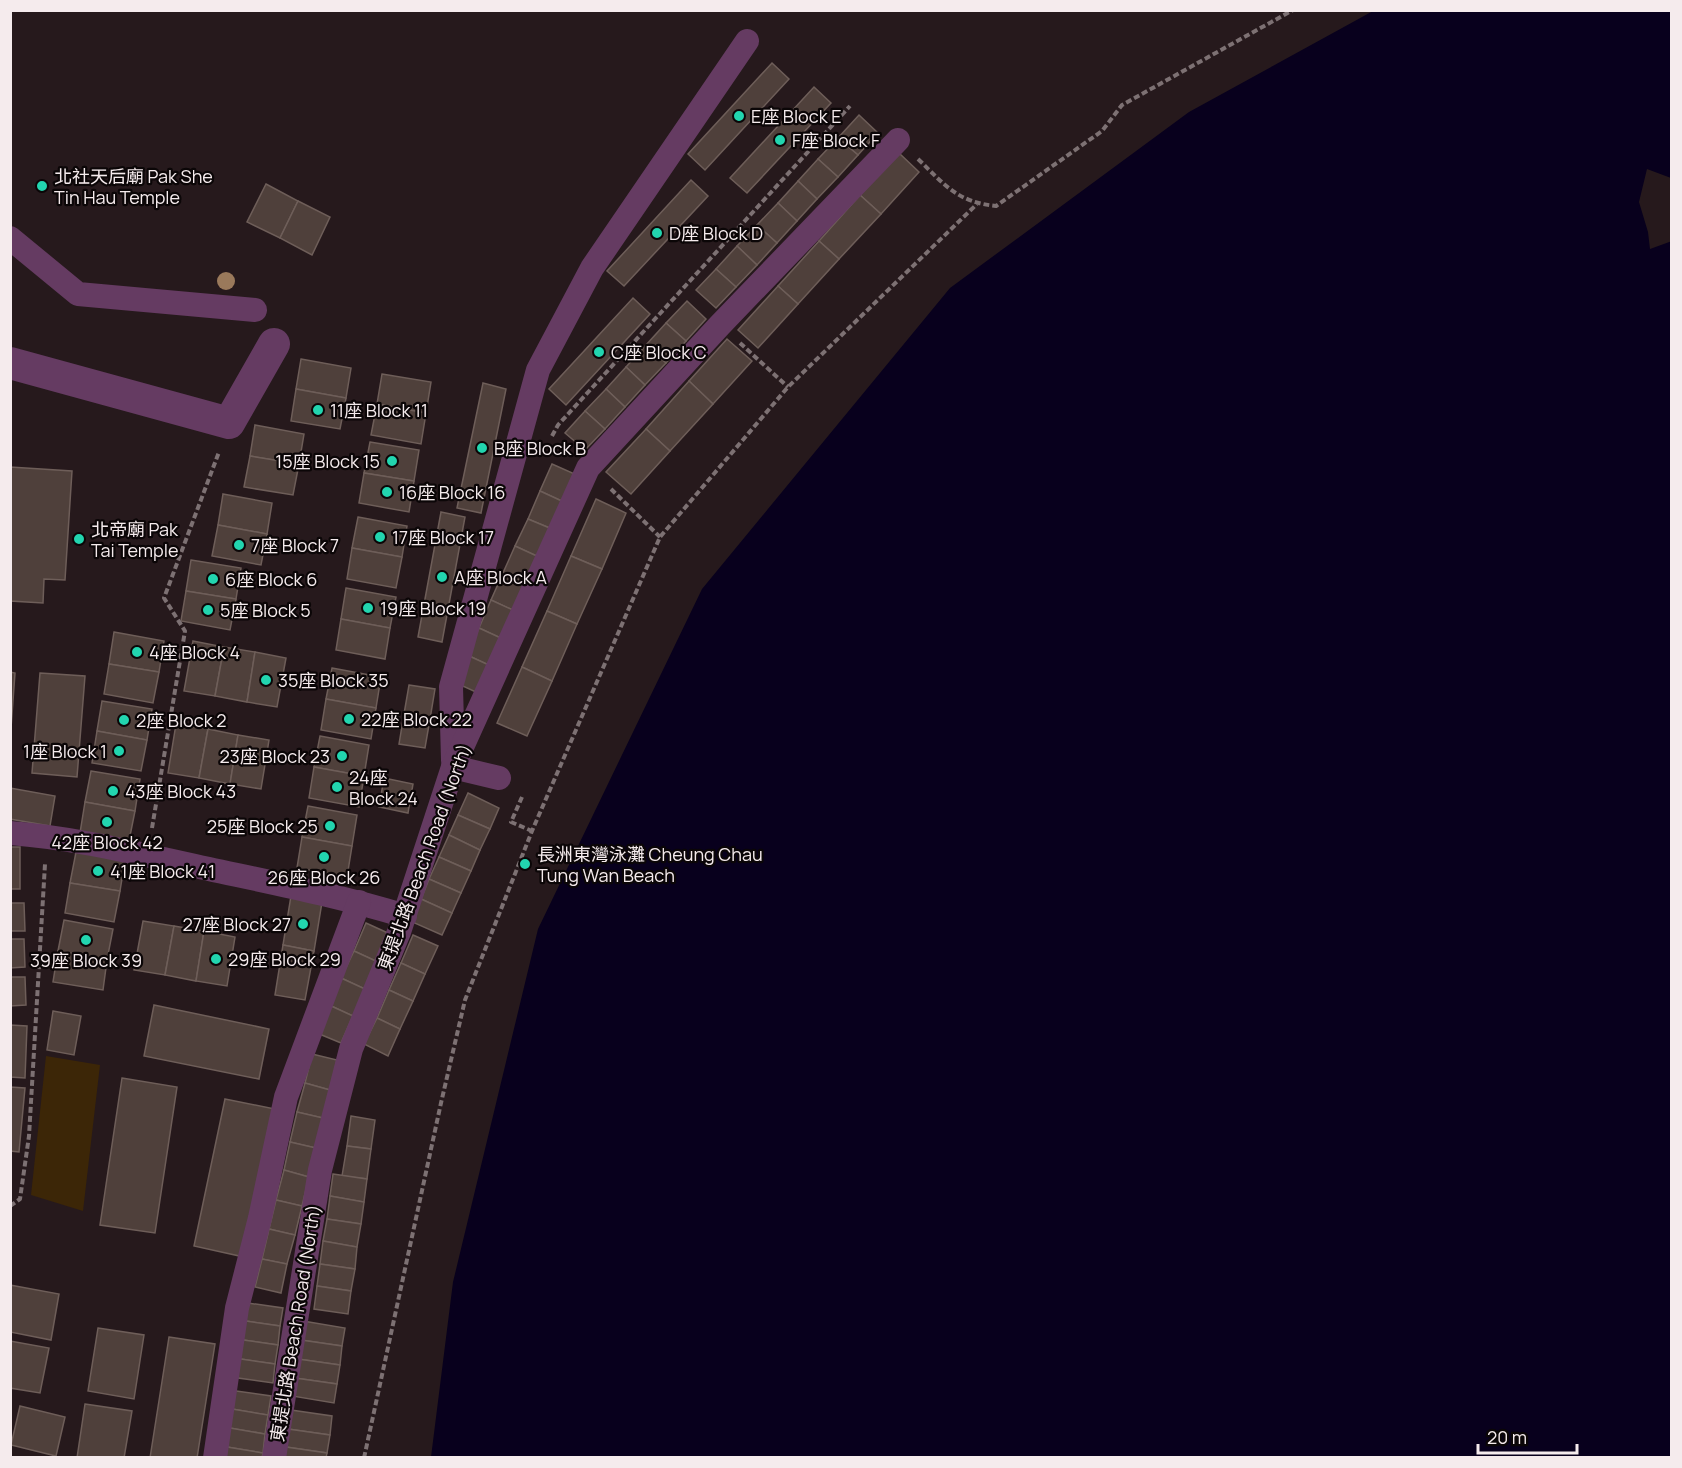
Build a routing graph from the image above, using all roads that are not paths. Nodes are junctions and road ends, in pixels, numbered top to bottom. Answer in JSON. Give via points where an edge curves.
{"nodes":[{"id":1,"x":747,"y":41,"type":"dead end"},
{"id":2,"x":898,"y":140,"type":"road end"},
{"id":3,"x":10,"y":238,"type":"edge"},
{"id":4,"x":255,"y":310,"type":"dead end"},
{"id":5,"x":274,"y":344,"type":"dead end"},
{"id":6,"x":10,"y":363,"type":"edge"},
{"id":7,"x":453,"y":767,"type":"junction"},
{"id":8,"x":499,"y":778,"type":"dead end"},
{"id":9,"x":10,"y":833,"type":"edge"},
{"id":10,"x":359,"y":902,"type":"junction"},
{"id":11,"x":405,"y":916,"type":"junction"},
{"id":12,"x":215,"y":1458,"type":"edge"},
{"id":13,"x":274,"y":1458,"type":"edge"}],
"edges":[{"from":1,"to":7,"type":"street","via":[[592,268],[538,370],[451,687]]},
{"from":2,"to":7,"type":"street","name":"東提北路 Beach Road (North)","via":[[588,468]]},
{"from":3,"to":4,"type":"street","via":[[78,294]]},
{"from":5,"to":6,"type":"street","via":[[229,423]]},
{"from":7,"to":8,"type":"street"},
{"from":7,"to":11,"type":"street","name":"東提北路 Beach Road (North)"},
{"from":9,"to":10,"type":"street","via":[[147,855]]},
{"from":10,"to":11,"type":"street"},
{"from":10,"to":12,"type":"street","via":[[286,1097],[261,1218],[237,1308]]},
{"from":11,"to":13,"type":"street","name":"東提北路 Beach Road (North)","via":[[351,1049],[320,1170]]}]}
